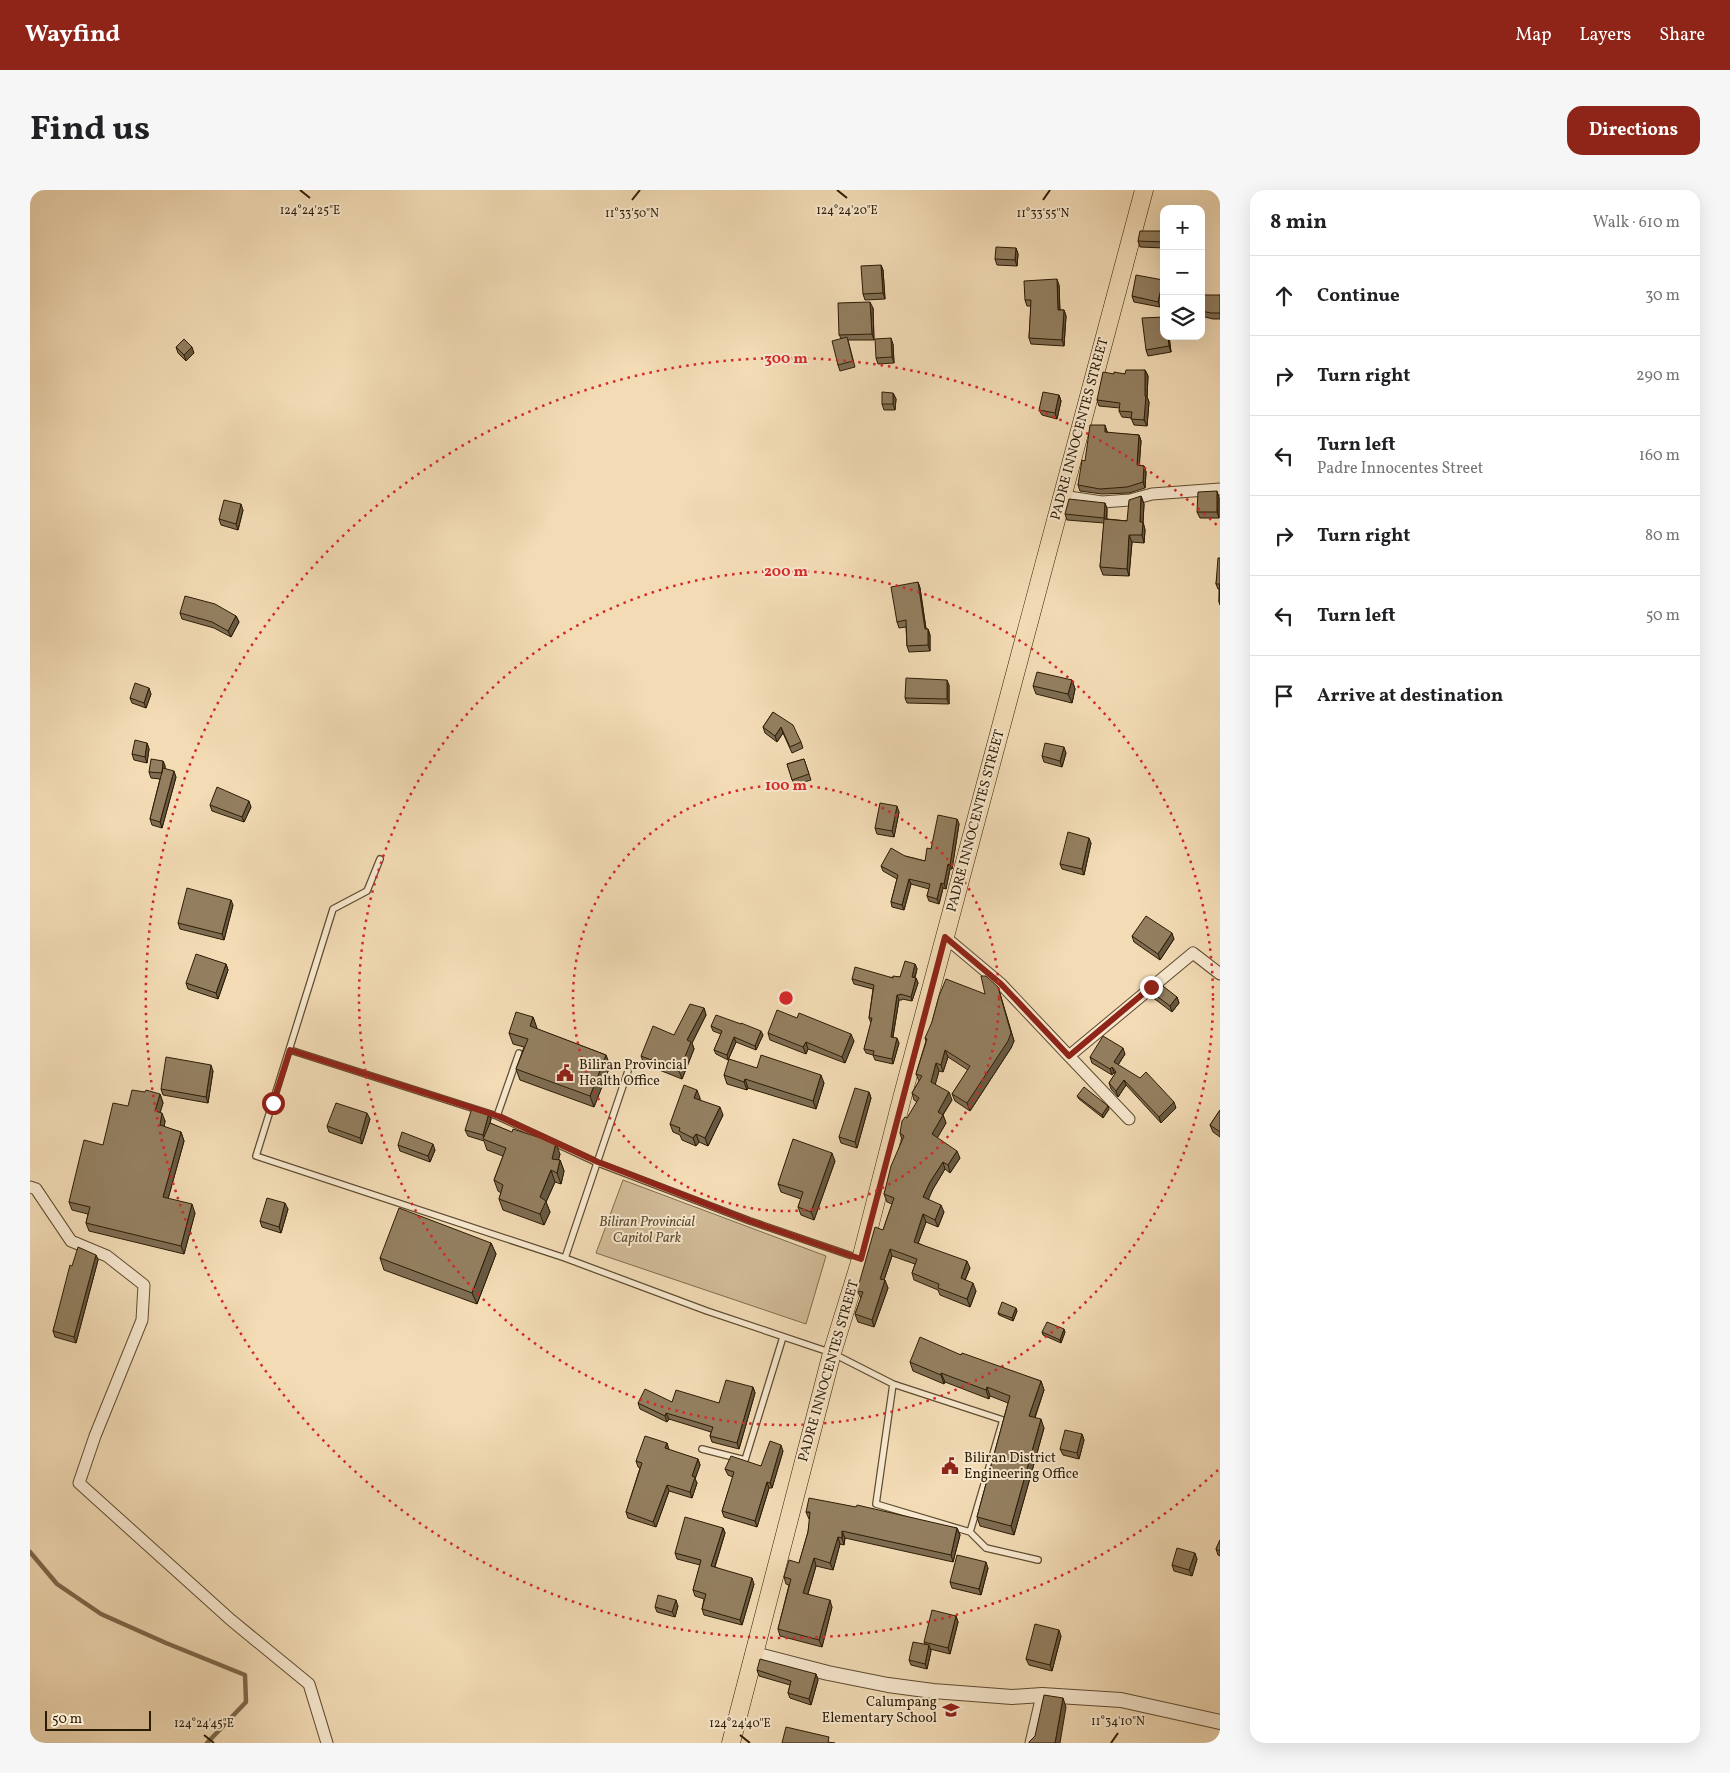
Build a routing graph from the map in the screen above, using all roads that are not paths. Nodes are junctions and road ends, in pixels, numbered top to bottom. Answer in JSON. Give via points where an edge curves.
{"nodes":[{"id":1,"x":1144,"y":190,"type":"edge"},
{"id":2,"x":1220,"y":489,"type":"edge"},
{"id":3,"x":1062,"y":496,"type":"junction"},
{"id":4,"x":380,"y":859,"type":"dead end"},
{"id":5,"x":945,"y":937,"type":"junction"},
{"id":6,"x":1220,"y":974,"type":"edge"},
{"id":7,"x":290,"y":1050,"type":"junction"},
{"id":8,"x":518,"y":1053,"type":"dead end"},
{"id":9,"x":1069,"y":1056,"type":"junction"},
{"id":10,"x":628,"y":1071,"type":"dead end"},
{"id":11,"x":498,"y":1116,"type":"junction"},
{"id":12,"x":1129,"y":1119,"type":"dead end"},
{"id":13,"x":598,"y":1162,"type":"junction"},
{"id":14,"x":30,"y":1187,"type":"edge"},
{"id":15,"x":565,"y":1258,"type":"junction"},
{"id":16,"x":861,"y":1259,"type":"junction"},
{"id":17,"x":784,"y":1336,"type":"junction"},
{"id":18,"x":832,"y":1353,"type":"junction"},
{"id":19,"x":893,"y":1384,"type":"junction"},
{"id":20,"x":702,"y":1449,"type":"dead end"},
{"id":21,"x":970,"y":1532,"type":"junction"},
{"id":22,"x":1038,"y":1560,"type":"dead end"},
{"id":23,"x":754,"y":1654,"type":"junction"},
{"id":24,"x":1042,"y":1695,"type":"junction"},
{"id":25,"x":1220,"y":1722,"type":"edge"},
{"id":26,"x":327,"y":1743,"type":"edge"},
{"id":27,"x":731,"y":1743,"type":"edge"},
{"id":28,"x":1031,"y":1743,"type":"edge"}],
"edges":[{"from":1,"to":3,"type":"main road","name":"PADRE INNOCENTES STREET"},
{"from":2,"to":3,"type":"street","via":[[1102,502]]},
{"from":3,"to":5,"type":"main road","name":"PADRE INNOCENTES STREET"},
{"from":4,"to":7,"type":"lane","via":[[367,891],[333,909]]},
{"from":5,"to":9,"type":"street","via":[[1001,984]]},
{"from":5,"to":16,"type":"main road","name":"PADRE INNOCENTES STREET"},
{"from":6,"to":9,"type":"street","via":[[1193,953]]},
{"from":7,"to":11,"type":"lane"},
{"from":7,"to":15,"type":"lane","via":[[256,1156]]},
{"from":8,"to":11,"type":"lane"},
{"from":9,"to":12,"type":"street"},
{"from":10,"to":13,"type":"lane"},
{"from":11,"to":13,"type":"lane"},
{"from":13,"to":15,"type":"lane"},
{"from":13,"to":16,"type":"lane","via":[[750,1221]]},
{"from":14,"to":26,"type":"street","via":[[36,1189],[71,1241],[107,1256],[144,1285],[142,1320],[79,1483],[231,1620],[309,1684]]},
{"from":15,"to":17,"type":"lane","via":[[706,1311]]},
{"from":16,"to":18,"type":"main road","name":"PADRE INNOCENTES STREET"},
{"from":17,"to":18,"type":"lane"},
{"from":17,"to":20,"type":"lane","via":[[745,1460]]},
{"from":18,"to":19,"type":"lane"},
{"from":18,"to":23,"type":"main road","name":"PADRE INNOCENTES STREET"},
{"from":19,"to":21,"type":"lane","via":[[876,1504]]},
{"from":19,"to":21,"type":"lane","via":[[1003,1420]]},
{"from":21,"to":22,"type":"lane","via":[[986,1548]]},
{"from":23,"to":24,"type":"street","via":[[828,1674],[915,1689],[1012,1697]]},
{"from":23,"to":27,"type":"main road","name":"PADRE INNOCENTES STREET"},
{"from":24,"to":25,"type":"street","via":[[1121,1700]]},
{"from":24,"to":28,"type":"street"}]}
